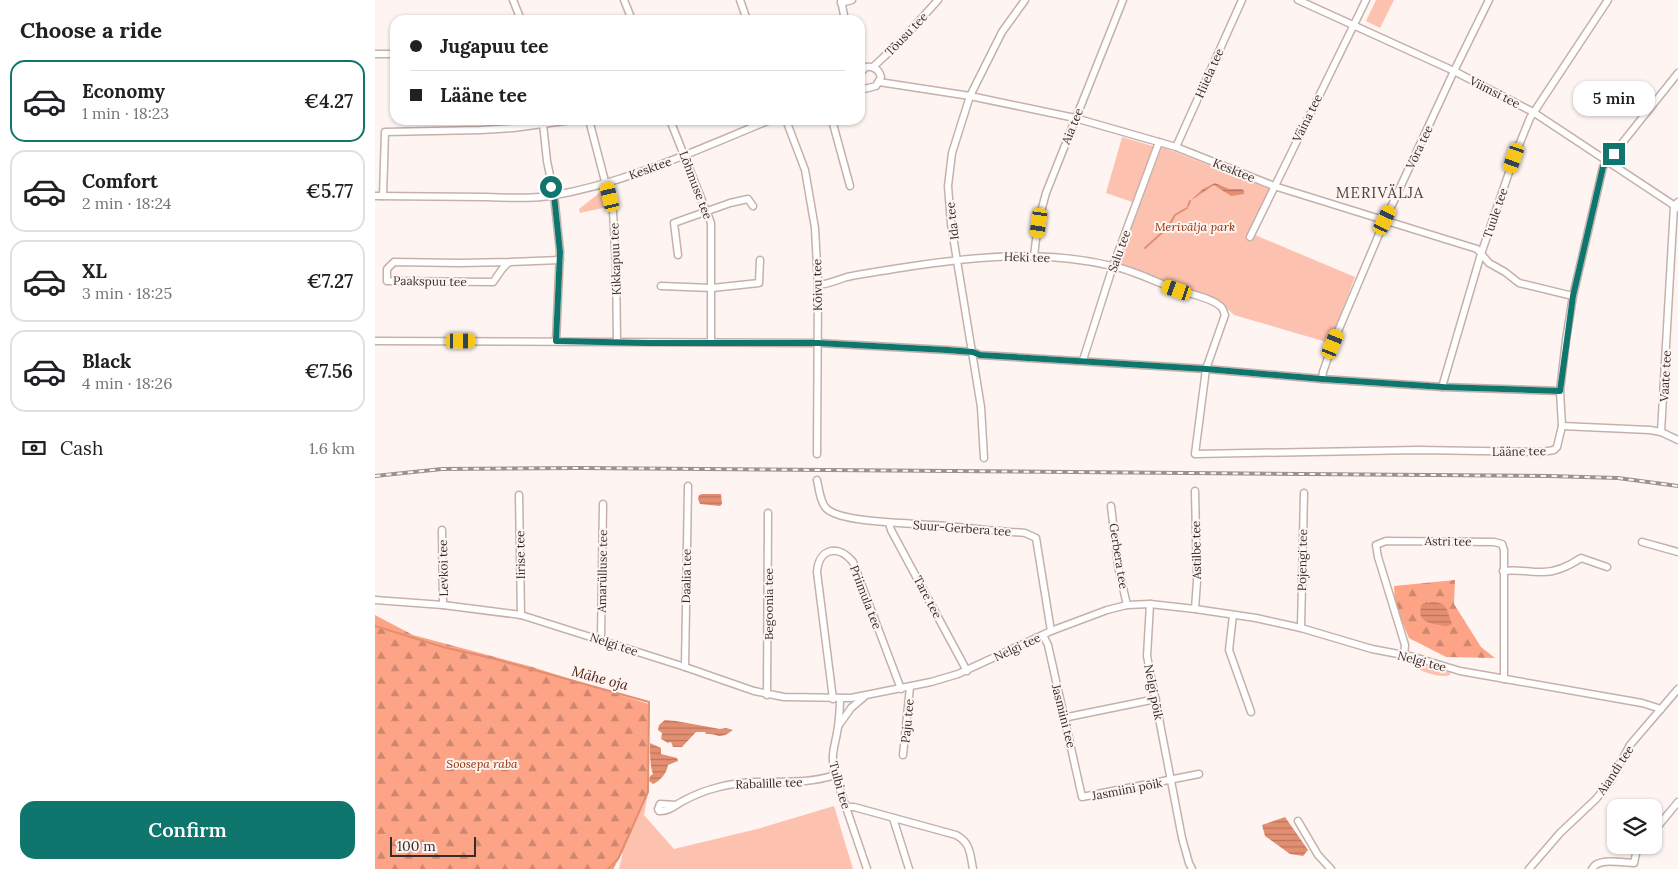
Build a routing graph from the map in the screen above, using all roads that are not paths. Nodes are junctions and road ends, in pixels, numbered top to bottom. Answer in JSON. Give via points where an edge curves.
{"nodes":[{"id":1,"x":513,"y":0,"type":"edge"},
{"id":2,"x":624,"y":0,"type":"edge"},
{"id":3,"x":740,"y":0,"type":"edge"},
{"id":4,"x":851,"y":0,"type":"edge"},
{"id":5,"x":938,"y":0,"type":"edge"},
{"id":6,"x":1025,"y":0,"type":"edge"},
{"id":7,"x":1123,"y":0,"type":"edge"},
{"id":8,"x":1242,"y":0,"type":"edge"},
{"id":9,"x":1298,"y":0,"type":"edge"},
{"id":10,"x":1365,"y":0,"type":"edge"},
{"id":11,"x":1489,"y":0,"type":"edge"},
{"id":12,"x":1608,"y":0,"type":"edge"},
{"id":13,"x":841,"y":2,"type":"edge"},
{"id":14,"x":519,"y":15,"type":"edge"},
{"id":15,"x":630,"y":15,"type":"edge"},
{"id":16,"x":745,"y":15,"type":"edge"},
{"id":17,"x":844,"y":15,"type":"edge"},
{"id":18,"x":1354,"y":24,"type":"junction"},
{"id":19,"x":375,"y":54,"type":"edge"},
{"id":20,"x":390,"y":54,"type":"edge"},
{"id":21,"x":873,"y":67,"type":"junction"},
{"id":22,"x":865,"y":68,"type":"edge"},
{"id":23,"x":1454,"y":71,"type":"junction"},
{"id":24,"x":1678,"y":74,"type":"edge"},
{"id":25,"x":879,"y":82,"type":"junction"},
{"id":26,"x":865,"y":89,"type":"edge"},
{"id":27,"x":970,"y":96,"type":"junction"},
{"id":28,"x":1533,"y":112,"type":"junction"},
{"id":29,"x":1075,"y":118,"type":"junction"},
{"id":30,"x":533,"y":125,"type":"edge"},
{"id":31,"x":543,"y":125,"type":"edge"},
{"id":32,"x":590,"y":125,"type":"edge"},
{"id":33,"x":672,"y":125,"type":"edge"},
{"id":34,"x":758,"y":125,"type":"edge"},
{"id":35,"x":788,"y":125,"type":"edge"},
{"id":36,"x":833,"y":125,"type":"edge"},
{"id":37,"x":1159,"y":142,"type":"junction"},
{"id":38,"x":1176,"y":147,"type":"junction"},
{"id":39,"x":684,"y":155,"type":"junction"},
{"id":40,"x":1607,"y":161,"type":"junction"},
{"id":41,"x":607,"y":183,"type":"junction"},
{"id":42,"x":850,"y":186,"type":"dead end"},
{"id":43,"x":1274,"y":186,"type":"junction"},
{"id":44,"x":554,"y":195,"type":"junction"},
{"id":45,"x":375,"y":196,"type":"edge"},
{"id":46,"x":383,"y":196,"type":"junction"},
{"id":47,"x":1677,"y":205,"type":"edge"},
{"id":48,"x":753,"y":206,"type":"dead end"},
{"id":49,"x":707,"y":212,"type":"junction"},
{"id":50,"x":1385,"y":220,"type":"junction"},
{"id":51,"x":1250,"y":237,"type":"dead end"},
{"id":52,"x":1481,"y":254,"type":"junction"},
{"id":53,"x":678,"y":255,"type":"dead end"},
{"id":54,"x":1034,"y":256,"type":"junction"},
{"id":55,"x":560,"y":260,"type":"junction"},
{"id":56,"x":760,"y":260,"type":"dead end"},
{"id":57,"x":957,"y":260,"type":"junction"},
{"id":58,"x":510,"y":262,"type":"junction"},
{"id":59,"x":1113,"y":266,"type":"junction"},
{"id":60,"x":818,"y":285,"type":"junction"},
{"id":61,"x":661,"y":286,"type":"dead end"},
{"id":62,"x":712,"y":288,"type":"junction"},
{"id":63,"x":1573,"y":296,"type":"junction"},
{"id":64,"x":375,"y":341,"type":"edge"},
{"id":65,"x":556,"y":341,"type":"junction"},
{"id":66,"x":617,"y":341,"type":"junction"},
{"id":67,"x":711,"y":342,"type":"junction"},
{"id":68,"x":818,"y":343,"type":"junction"},
{"id":69,"x":973,"y":352,"type":"junction"},
{"id":70,"x":1083,"y":360,"type":"junction"},
{"id":71,"x":1206,"y":369,"type":"junction"},
{"id":72,"x":1322,"y":379,"type":"junction"},
{"id":73,"x":1443,"y":387,"type":"junction"},
{"id":74,"x":1560,"y":391,"type":"junction"},
{"id":75,"x":1561,"y":426,"type":"junction"},
{"id":76,"x":1661,"y":432,"type":"junction"},
{"id":77,"x":1678,"y":440,"type":"edge"},
{"id":78,"x":817,"y":454,"type":"dead end"},
{"id":79,"x":984,"y":458,"type":"dead end"},
{"id":80,"x":817,"y":480,"type":"dead end"},
{"id":81,"x":687,"y":486,"type":"dead end"},
{"id":82,"x":1195,"y":491,"type":"dead end"},
{"id":83,"x":1304,"y":493,"type":"dead end"},
{"id":84,"x":519,"y":495,"type":"dead end"},
{"id":85,"x":603,"y":504,"type":"dead end"},
{"id":86,"x":1111,"y":506,"type":"dead end"},
{"id":87,"x":768,"y":513,"type":"dead end"},
{"id":88,"x":889,"y":523,"type":"junction"},
{"id":89,"x":442,"y":530,"type":"dead end"},
{"id":90,"x":1642,"y":542,"type":"dead end"},
{"id":91,"x":1678,"y":552,"type":"edge"},
{"id":92,"x":1607,"y":567,"type":"dead end"},
{"id":93,"x":1503,"y":571,"type":"junction"},
{"id":94,"x":375,"y":600,"type":"edge"},
{"id":95,"x":1150,"y":604,"type":"junction"},
{"id":96,"x":443,"y":605,"type":"junction"},
{"id":97,"x":1127,"y":605,"type":"junction"},
{"id":98,"x":1195,"y":609,"type":"junction"},
{"id":99,"x":521,"y":614,"type":"junction"},
{"id":100,"x":1233,"y":614,"type":"junction"},
{"id":101,"x":1301,"y":628,"type":"junction"},
{"id":102,"x":1051,"y":631,"type":"junction"},
{"id":103,"x":1043,"y":635,"type":"junction"},
{"id":104,"x":601,"y":640,"type":"junction"},
{"id":105,"x":1403,"y":655,"type":"junction"},
{"id":106,"x":685,"y":667,"type":"junction"},
{"id":107,"x":967,"y":671,"type":"junction"},
{"id":108,"x":1504,"y":679,"type":"junction"},
{"id":109,"x":911,"y":687,"type":"junction"},
{"id":110,"x":901,"y":689,"type":"junction"},
{"id":111,"x":1678,"y":690,"type":"edge"},
{"id":112,"x":767,"y":695,"type":"junction"},
{"id":113,"x":865,"y":697,"type":"junction"},
{"id":114,"x":833,"y":699,"type":"junction"},
{"id":115,"x":841,"y":699,"type":"junction"},
{"id":116,"x":1156,"y":699,"type":"junction"},
{"id":117,"x":1661,"y":709,"type":"junction"},
{"id":118,"x":1251,"y":712,"type":"dead end"},
{"id":119,"x":1063,"y":718,"type":"junction"},
{"id":120,"x":838,"y":726,"type":"junction"},
{"id":121,"x":903,"y":755,"type":"dead end"},
{"id":122,"x":1199,"y":774,"type":"dead end"},
{"id":123,"x":835,"y":775,"type":"junction"},
{"id":124,"x":1172,"y":780,"type":"junction"},
{"id":125,"x":1082,"y":797,"type":"joint"},
{"id":126,"x":1678,"y":802,"type":"edge"},
{"id":127,"x":676,"y":805,"type":"dead end"},
{"id":128,"x":846,"y":807,"type":"junction"},
{"id":129,"x":893,"y":818,"type":"junction"},
{"id":130,"x":1298,"y":821,"type":"dead end"},
{"id":131,"x":1662,"y":821,"type":"edge"},
{"id":132,"x":1636,"y":854,"type":"edge"},
{"id":133,"x":867,"y":869,"type":"edge"},
{"id":134,"x":909,"y":869,"type":"edge"},
{"id":135,"x":973,"y":869,"type":"edge"},
{"id":136,"x":1192,"y":869,"type":"edge"},
{"id":137,"x":1331,"y":869,"type":"edge"},
{"id":138,"x":1529,"y":869,"type":"edge"},
{"id":139,"x":1592,"y":869,"type":"edge"}],
"edges":[{"from":1,"to":14,"type":"street"},
{"from":2,"to":15,"type":"street"},
{"from":3,"to":16,"type":"street"},
{"from":4,"to":13,"type":"street"},
{"from":5,"to":21,"type":"street","name":"Tõusu tee"},
{"from":6,"to":27,"type":"street","name":"Ida tee","via":[[1002,32]]},
{"from":7,"to":29,"type":"street","name":"Aia tee"},
{"from":8,"to":38,"type":"street","name":"Hiiela tee"},
{"from":9,"to":18,"type":"street","name":"Viimsi tee"},
{"from":10,"to":18,"type":"street","name":"Väina tee"},
{"from":11,"to":23,"type":"street","name":"Võra tee"},
{"from":12,"to":28,"type":"street","name":"Tuule tee"},
{"from":13,"to":17,"type":"street"},
{"from":18,"to":23,"type":"street","name":"Viimsi tee"},
{"from":18,"to":43,"type":"street","name":"Väina tee"},
{"from":19,"to":20,"type":"street"},
{"from":21,"to":22,"type":"street"},
{"from":21,"to":25,"type":"street","via":[[879,71]]},
{"from":23,"to":28,"type":"street","name":"Viimsi tee"},
{"from":23,"to":50,"type":"street","name":"Võra tee"},
{"from":24,"to":40,"type":"street","name":"Lääne tee"},
{"from":25,"to":26,"type":"street","via":[[873,88]]},
{"from":25,"to":27,"type":"street","name":"Kesktee"},
{"from":27,"to":29,"type":"street","name":"Kesktee"},
{"from":27,"to":57,"type":"street","name":"Ida tee","via":[[952,153],[949,186]]},
{"from":28,"to":40,"type":"street","name":"Viimsi tee"},
{"from":28,"to":52,"type":"street","name":"Tuule tee"},
{"from":29,"to":37,"type":"street","name":"Kesktee"},
{"from":29,"to":54,"type":"street","name":"Aia tee","via":[[1046,193]]},
{"from":30,"to":46,"type":"street","via":[[481,130],[385,132]]},
{"from":31,"to":44,"type":"street"},
{"from":32,"to":41,"type":"street","name":"Kikkapuu tee"},
{"from":33,"to":39,"type":"street","name":"Lõhmuse tee"},
{"from":34,"to":39,"type":"street","name":"Kesktee"},
{"from":35,"to":60,"type":"street","name":"Kõivu tee","via":[[805,170],[815,228]]},
{"from":36,"to":42,"type":"street"},
{"from":37,"to":38,"type":"street","name":"Kesktee"},
{"from":37,"to":59,"type":"street","name":"Salu tee"},
{"from":38,"to":43,"type":"street","name":"Kesktee"},
{"from":39,"to":41,"type":"street","name":"Kesktee"},
{"from":39,"to":49,"type":"street","name":"Lõhmuse tee"},
{"from":40,"to":47,"type":"street","name":"Viimsi tee"},
{"from":40,"to":63,"type":"street","name":"Lääne tee"},
{"from":41,"to":44,"type":"street","name":"Kesktee"},
{"from":41,"to":66,"type":"street","name":"Kikkapuu tee","via":[[613,212]]},
{"from":43,"to":50,"type":"street","name":"Kesktee"},
{"from":43,"to":51,"type":"street","name":"Väina tee"},
{"from":44,"to":46,"type":"street","name":"Kesktee","via":[[513,198]]},
{"from":44,"to":55,"type":"street"},
{"from":45,"to":46,"type":"street","name":"Kesktee"},
{"from":47,"to":76,"type":"street","name":"Vaate tee"},
{"from":48,"to":49,"type":"street","via":[[748,199]]},
{"from":49,"to":53,"type":"street","via":[[675,223]]},
{"from":49,"to":62,"type":"street","name":"Lõhmuse tee","via":[[712,234]]},
{"from":50,"to":52,"type":"street","name":"Kesktee","via":[[1477,249]]},
{"from":50,"to":72,"type":"street","name":"Võra tee","via":[[1333,344]]},
{"from":52,"to":63,"type":"street","name":"Kesktee","via":[[1519,283]]},
{"from":52,"to":73,"type":"street","name":"Tuule tee"},
{"from":54,"to":57,"type":"street","name":"Heki tee"},
{"from":54,"to":59,"type":"street","name":"Heki tee"},
{"from":55,"to":58,"type":"street","name":"Paakspuu tee"},
{"from":55,"to":65,"type":"street"},
{"from":56,"to":62,"type":"street","via":[[759,284]]},
{"from":57,"to":60,"type":"street","name":"Heki tee","via":[[858,275]]},
{"from":57,"to":69,"type":"street","name":"Ida tee"},
{"from":58,"to":58,"type":"street","name":"Paakspuu tee","via":[[493,282],[387,281],[387,269],[394,262]]},
{"from":59,"to":70,"type":"street","name":"Salu tee"},
{"from":59,"to":71,"type":"street","name":"Heki tee","via":[[1215,302],[1223,308],[1225,315]]},
{"from":60,"to":68,"type":"street","name":"Kõivu tee"},
{"from":61,"to":62,"type":"street"},
{"from":62,"to":67,"type":"street","name":"Lõhmuse tee"},
{"from":63,"to":74,"type":"street","name":"Lääne tee"},
{"from":64,"to":65,"type":"street"},
{"from":65,"to":66,"type":"street"},
{"from":66,"to":67,"type":"street"},
{"from":67,"to":68,"type":"street"},
{"from":68,"to":69,"type":"street"},
{"from":68,"to":78,"type":"street","name":"Kõivu tee"},
{"from":69,"to":70,"type":"street"},
{"from":69,"to":79,"type":"street","name":"Ida tee"},
{"from":70,"to":71,"type":"street"},
{"from":71,"to":72,"type":"street"},
{"from":71,"to":75,"type":"street","name":"Lääne tee","via":[[1195,454],[1418,450],[1542,452],[1555,450]]},
{"from":72,"to":73,"type":"street"},
{"from":73,"to":74,"type":"street"},
{"from":74,"to":75,"type":"street","name":"Lääne tee"},
{"from":75,"to":76,"type":"street"},
{"from":76,"to":77,"type":"street"},
{"from":80,"to":88,"type":"street","name":"Suur-Gerbera tee","via":[[826,508],[840,516]]},
{"from":81,"to":106,"type":"street","name":"Daalia tee"},
{"from":82,"to":98,"type":"street","name":"Astilbe tee"},
{"from":83,"to":101,"type":"street","name":"Pojengi tee"},
{"from":84,"to":99,"type":"street","name":"Iirise tee"},
{"from":85,"to":104,"type":"street","name":"Amarülluse tee"},
{"from":86,"to":97,"type":"street","name":"Gerbera tee","via":[[1118,566]]},
{"from":87,"to":112,"type":"street","name":"Begoonia tee"},
{"from":88,"to":102,"type":"street","name":"Suur-Gerbera tee","via":[[1025,533],[1036,538]]},
{"from":88,"to":107,"type":"street","name":"Tare tee"},
{"from":89,"to":96,"type":"street","name":"Levkoi tee"},
{"from":90,"to":91,"type":"street"},
{"from":92,"to":93,"type":"street","via":[[1581,558],[1568,567],[1543,573]]},
{"from":93,"to":105,"type":"street","name":"Astri tee","via":[[1504,550],[1502,544],[1494,542],[1385,541],[1376,545],[1405,645]]},
{"from":93,"to":108,"type":"street","name":"Astri tee"},
{"from":94,"to":96,"type":"street","name":"Nelgi tee"},
{"from":95,"to":97,"type":"street","name":"Nelgi tee"},
{"from":95,"to":98,"type":"street","name":"Nelgi tee"},
{"from":95,"to":116,"type":"street","name":"Nelgi põik","via":[[1147,656]]},
{"from":96,"to":99,"type":"street","name":"Nelgi tee"},
{"from":97,"to":102,"type":"street","name":"Nelgi tee"},
{"from":98,"to":100,"type":"street","name":"Nelgi tee"},
{"from":99,"to":104,"type":"street","name":"Nelgi tee"},
{"from":100,"to":101,"type":"street","name":"Nelgi tee"},
{"from":100,"to":118,"type":"street","via":[[1229,650]]},
{"from":101,"to":105,"type":"street","name":"Nelgi tee"},
{"from":102,"to":103,"type":"street","name":"Nelgi tee"},
{"from":103,"to":107,"type":"street","name":"Nelgi tee"},
{"from":103,"to":119,"type":"street","name":"Jasmiini tee","via":[[1048,645]]},
{"from":104,"to":106,"type":"street","name":"Nelgi tee"},
{"from":105,"to":108,"type":"street","name":"Nelgi tee","via":[[1453,670]]},
{"from":106,"to":112,"type":"street","name":"Nelgi tee"},
{"from":107,"to":109,"type":"street","name":"Nelgi tee"},
{"from":108,"to":117,"type":"street","name":"Nelgi tee"},
{"from":109,"to":110,"type":"street","name":"Nelgi tee"},
{"from":109,"to":121,"type":"street","name":"Paju tee"},
{"from":110,"to":113,"type":"street","name":"Nelgi tee"},
{"from":110,"to":114,"type":"street","name":"Priimula tee","via":[[853,562],[844,553],[833,551],[823,555],[817,572]]},
{"from":111,"to":117,"type":"street","name":"Aiandi tee"},
{"from":112,"to":114,"type":"street","name":"Nelgi tee"},
{"from":113,"to":115,"type":"street","name":"Nelgi tee"},
{"from":113,"to":120,"type":"street","via":[[851,708]]},
{"from":114,"to":115,"type":"street","name":"Nelgi tee"},
{"from":115,"to":120,"type":"street","name":"Tulbi tee"},
{"from":116,"to":119,"type":"street"},
{"from":116,"to":124,"type":"street","name":"Nelgi põik"},
{"from":117,"to":138,"type":"street","name":"Aiandi tee","via":[[1630,745],[1610,782]]},
{"from":119,"to":125,"type":"street","name":"Jasmiini tee"},
{"from":120,"to":123,"type":"street","name":"Tulbi tee","via":[[832,756]]},
{"from":122,"to":124,"type":"street","name":"Jasmiini põik"},
{"from":123,"to":127,"type":"street","name":"Rabalille tee","via":[[799,782],[721,786]]},
{"from":123,"to":128,"type":"street","name":"Tulbi tee"},
{"from":124,"to":125,"type":"street","name":"Jasmiini põik"},
{"from":124,"to":136,"type":"street","name":"Nelgi põik","via":[[1182,838]]},
{"from":126,"to":131,"type":"street"},
{"from":128,"to":129,"type":"street"},
{"from":128,"to":133,"type":"street","name":"Tulbi tee"},
{"from":129,"to":134,"type":"street"},
{"from":129,"to":135,"type":"street","via":[[957,835],[969,850]]},
{"from":130,"to":137,"type":"street","via":[[1318,855]]},
{"from":132,"to":139,"type":"street","via":[[1633,863],[1601,862]]}]}
